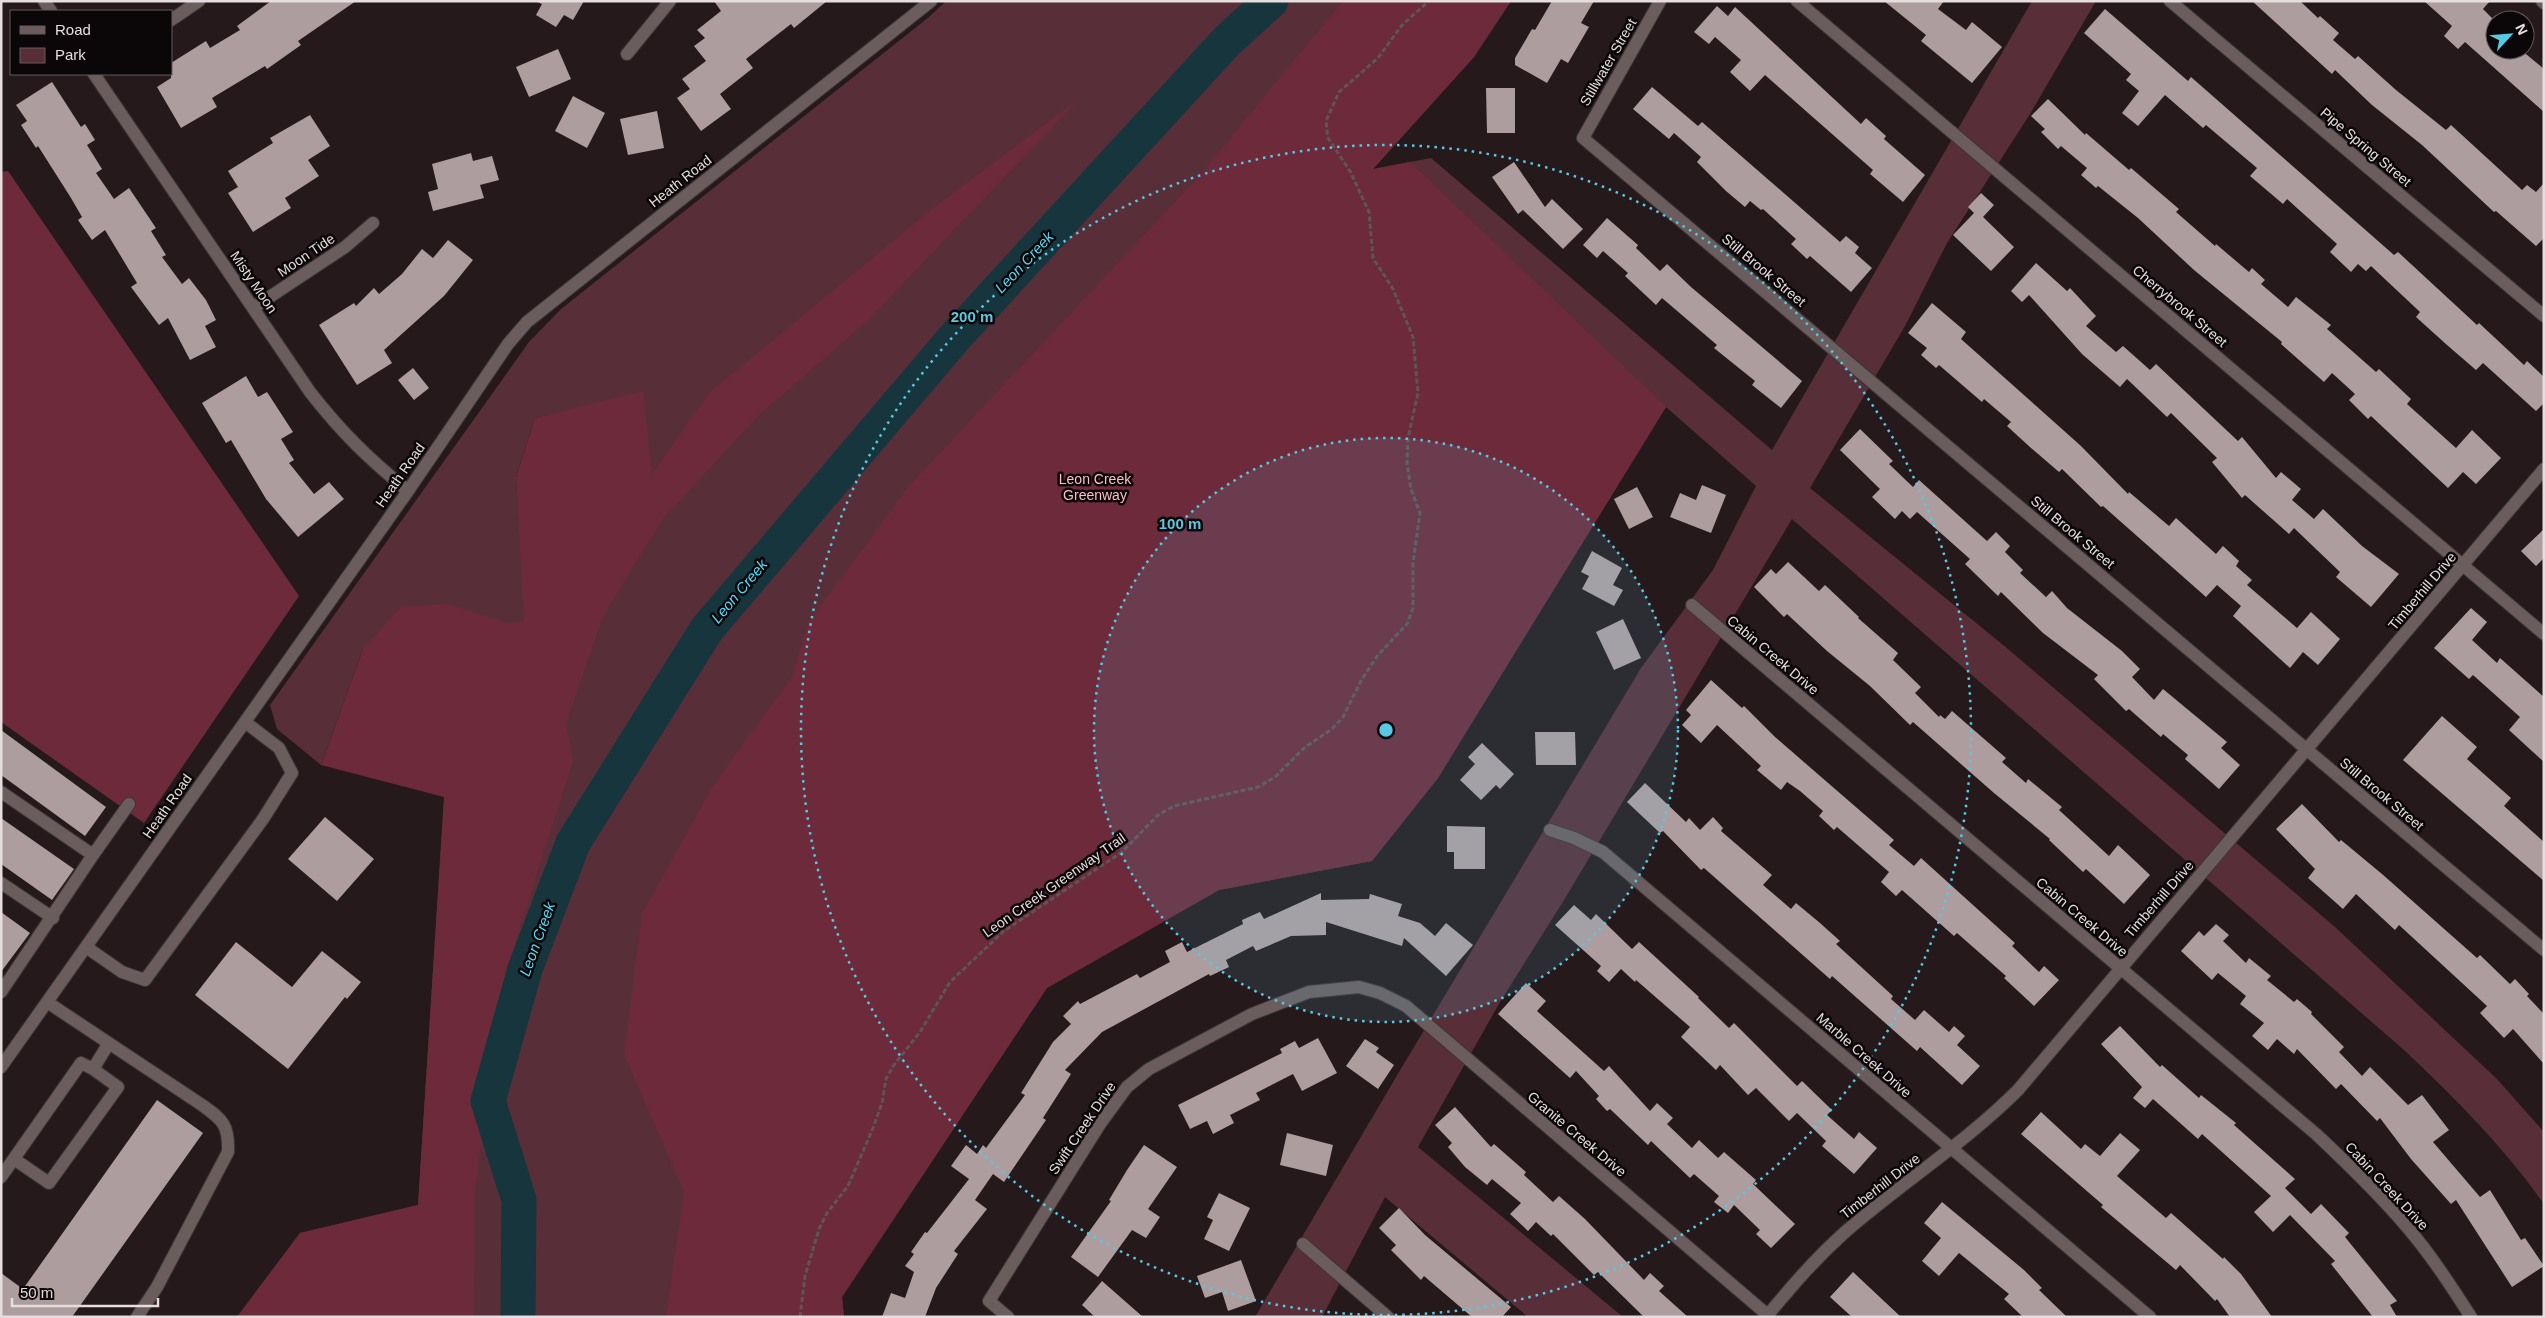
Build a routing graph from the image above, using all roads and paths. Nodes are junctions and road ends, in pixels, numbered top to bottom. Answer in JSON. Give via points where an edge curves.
{"nodes":[{"id":1,"x":199,"y":1,"type":"edge"},
{"id":2,"x":670,"y":1,"type":"edge"},
{"id":3,"x":932,"y":1,"type":"edge"},
{"id":4,"x":1429,"y":1,"type":"edge"},
{"id":5,"x":1660,"y":1,"type":"edge"},
{"id":6,"x":1797,"y":1,"type":"edge"},
{"id":7,"x":2170,"y":1,"type":"edge"},
{"id":8,"x":172,"y":19,"type":"edge"},
{"id":9,"x":627,"y":54,"type":"dead end"},
{"id":10,"x":95,"y":75,"type":"edge"},
{"id":11,"x":1582,"y":138,"type":"joint"},
{"id":12,"x":373,"y":223,"type":"dead end"},
{"id":13,"x":254,"y":308,"type":"junction"},
{"id":14,"x":2544,"y":316,"type":"edge"},
{"id":15,"x":2544,"y":469,"type":"edge"},
{"id":16,"x":408,"y":490,"type":"junction"},
{"id":17,"x":2463,"y":566,"type":"junction"},
{"id":18,"x":1692,"y":605,"type":"dead end"},
{"id":19,"x":2544,"y":634,"type":"edge"},
{"id":20,"x":244,"y":722,"type":"junction"},
{"id":21,"x":2306,"y":750,"type":"junction"},
{"id":22,"x":1,"y":792,"type":"edge"},
{"id":23,"x":129,"y":804,"type":"dead end"},
{"id":24,"x":1550,"y":830,"type":"dead end"},
{"id":25,"x":93,"y":854,"type":"junction"},
{"id":26,"x":1,"y":883,"type":"edge"},
{"id":27,"x":53,"y":918,"type":"junction"},
{"id":28,"x":86,"y":947,"type":"junction"},
{"id":29,"x":2544,"y":950,"type":"edge"},
{"id":30,"x":2119,"y":968,"type":"junction"},
{"id":31,"x":1359,"y":987,"type":"joint"},
{"id":32,"x":2,"y":991,"type":"edge"},
{"id":33,"x":47,"y":1002,"type":"junction"},
{"id":34,"x":109,"y":1043,"type":"junction"},
{"id":35,"x":1,"y":1067,"type":"edge"},
{"id":36,"x":93,"y":1069,"type":"junction"},
{"id":37,"x":1950,"y":1149,"type":"junction"},
{"id":38,"x":14,"y":1159,"type":"junction"},
{"id":39,"x":1,"y":1176,"type":"edge"},
{"id":40,"x":1303,"y":1244,"type":"dead end"},
{"id":41,"x":1768,"y":1316,"type":"edge"},
{"id":42,"x":136,"y":1317,"type":"edge"},
{"id":43,"x":800,"y":1317,"type":"edge"},
{"id":44,"x":1008,"y":1317,"type":"edge"},
{"id":45,"x":1388,"y":1317,"type":"edge"},
{"id":46,"x":2150,"y":1317,"type":"edge"},
{"id":47,"x":2471,"y":1317,"type":"edge"}],
"edges":[{"from":1,"to":8,"type":"street"},
{"from":2,"to":9,"type":"street"},
{"from":3,"to":16,"type":"street","name":"Heath Road","via":[[527,322],[508,344]]},
{"from":4,"to":43,"type":"path","name":"Leon Creek Greenway Trail","via":[[1402,25],[1378,58],[1339,92],[1326,121],[1328,138],[1350,171],[1369,212],[1372,258],[1393,289],[1414,337],[1418,393],[1408,438],[1407,463],[1411,489],[1420,513],[1413,563],[1413,608],[1407,624],[1378,655],[1343,717],[1332,729],[1304,748],[1275,777],[1258,787],[1174,806],[1158,815],[1122,852],[1004,931],[950,982],[886,1079],[874,1128],[848,1186],[819,1229],[805,1276]]},
{"from":5,"to":11,"type":"street","name":"Stillwater Street"},
{"from":6,"to":17,"type":"street","name":"Cherrybrook Street"},
{"from":7,"to":14,"type":"street","name":"Pipe Spring Street"},
{"from":10,"to":13,"type":"street","name":"Misty Moon"},
{"from":11,"to":21,"type":"street","name":"Still Brook Street"},
{"from":12,"to":13,"type":"street","name":"Moon Tide","via":[[345,247]]},
{"from":13,"to":16,"type":"street","name":"Misty Moon","via":[[334,423],[362,452]]},
{"from":15,"to":17,"type":"street","name":"Timberhill Drive"},
{"from":16,"to":20,"type":"street","name":"Heath Road"},
{"from":17,"to":19,"type":"street","name":"Cherrybrook Street"},
{"from":17,"to":21,"type":"street","name":"Timberhill Drive"},
{"from":18,"to":30,"type":"street","name":"Cabin Creek Drive"},
{"from":20,"to":28,"type":"street","name":"Heath Road"},
{"from":20,"to":28,"type":"street","via":[[279,748],[292,772],[263,819],[145,980],[122,972]]},
{"from":21,"to":29,"type":"street","name":"Still Brook Street"},
{"from":21,"to":30,"type":"street","name":"Timberhill Drive"},
{"from":22,"to":25,"type":"street"},
{"from":23,"to":25,"type":"street"},
{"from":24,"to":37,"type":"street","name":"Marble Creek Drive","via":[[1603,852]]},
{"from":25,"to":27,"type":"street"},
{"from":26,"to":27,"type":"street"},
{"from":27,"to":32,"type":"street"},
{"from":28,"to":33,"type":"street","name":"Heath Road"},
{"from":30,"to":37,"type":"street","name":"Timberhill Drive","via":[[2018,1090],[1986,1122]]},
{"from":30,"to":47,"type":"street","name":"Cabin Creek Drive","via":[[2316,1134],[2358,1174],[2420,1242]]},
{"from":31,"to":41,"type":"street","name":"Granite Creek Drive","via":[[1406,1006]]},
{"from":31,"to":44,"type":"street","name":"Swift Creek Drive","via":[[1308,992],[1252,1014],[1171,1056],[1127,1087],[990,1301]]},
{"from":33,"to":34,"type":"street"},
{"from":33,"to":35,"type":"street","name":"Heath Road"},
{"from":34,"to":36,"type":"street"},
{"from":34,"to":42,"type":"street","via":[[222,1119],[229,1134],[228,1152],[157,1287]]},
{"from":36,"to":38,"type":"street","via":[[81,1062]]},
{"from":36,"to":38,"type":"street","via":[[118,1087],[49,1183]]},
{"from":37,"to":41,"type":"street","name":"Timberhill Drive","via":[[1845,1232],[1797,1278]]},
{"from":37,"to":46,"type":"street","name":"Marble Creek Drive"},
{"from":38,"to":39,"type":"street"},
{"from":40,"to":45,"type":"street"}]}
